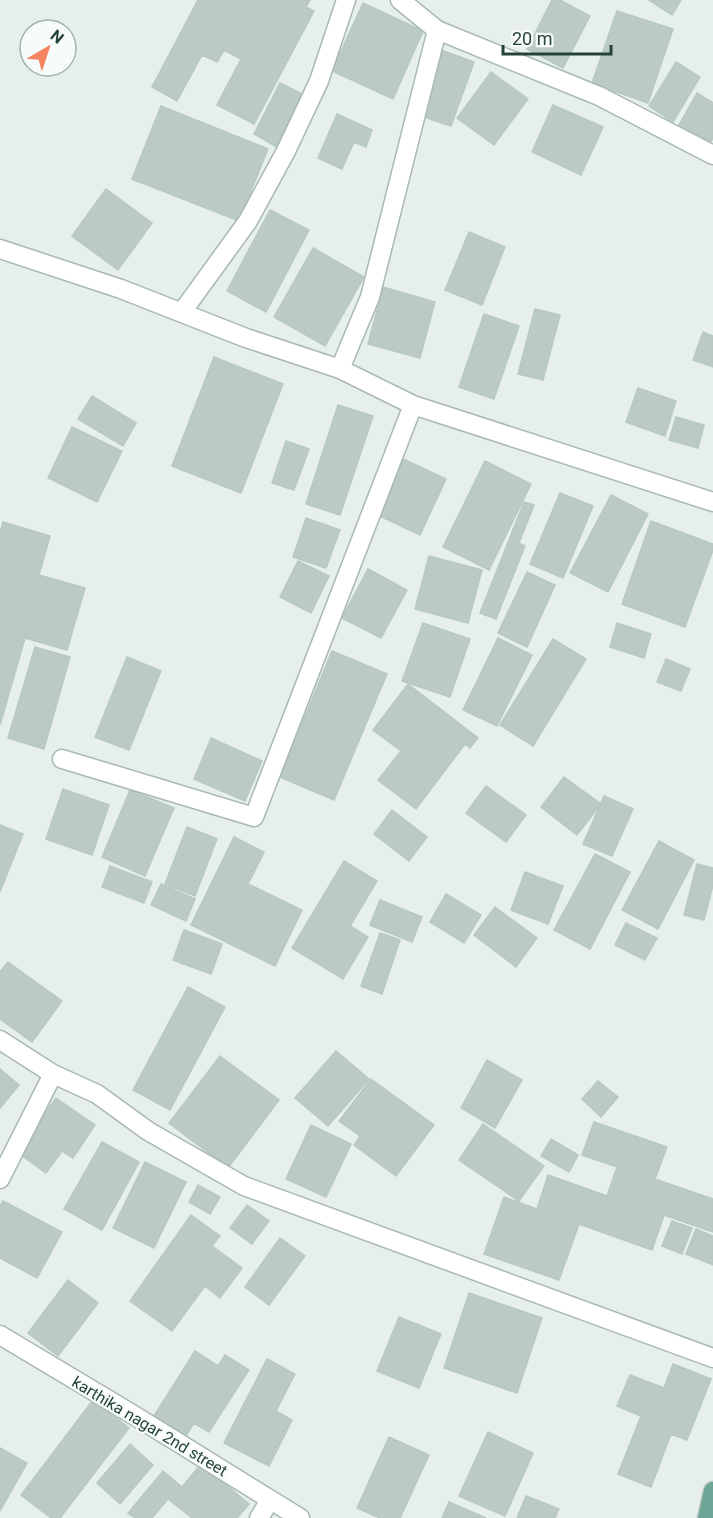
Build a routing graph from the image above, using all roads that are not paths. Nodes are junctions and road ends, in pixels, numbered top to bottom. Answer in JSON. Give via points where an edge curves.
{"nodes":[{"id":1,"x":346,"y":0,"type":"edge"},
{"id":2,"x":400,"y":0,"type":"edge"},
{"id":3,"x":437,"y":30,"type":"junction"},
{"id":4,"x":713,"y":155,"type":"edge"},
{"id":5,"x":0,"y":249,"type":"edge"},
{"id":6,"x":182,"y":312,"type":"junction"},
{"id":7,"x":340,"y":369,"type":"junction"},
{"id":8,"x":413,"y":405,"type":"junction"},
{"id":9,"x":713,"y":502,"type":"edge"},
{"id":10,"x":62,"y":759,"type":"dead end"},
{"id":11,"x":0,"y":1041,"type":"edge"},
{"id":12,"x":54,"y":1074,"type":"junction"},
{"id":13,"x":0,"y":1179,"type":"edge"},
{"id":14,"x":0,"y":1335,"type":"edge"},
{"id":15,"x":713,"y":1358,"type":"edge"},
{"id":16,"x":713,"y":1491,"type":"edge"},
{"id":17,"x":270,"y":1500,"type":"junction"},
{"id":18,"x":259,"y":1518,"type":"edge"},
{"id":19,"x":300,"y":1518,"type":"edge"},
{"id":20,"x":707,"y":1518,"type":"edge"}],
"edges":[{"from":1,"to":6,"type":"street","via":[[319,81],[280,161],[248,221]]},
{"from":2,"to":3,"type":"street"},
{"from":3,"to":4,"type":"street","via":[[599,96]]},
{"from":3,"to":7,"type":"street","via":[[370,297]]},
{"from":5,"to":6,"type":"street"},
{"from":6,"to":7,"type":"street"},
{"from":7,"to":8,"type":"street"},
{"from":8,"to":9,"type":"street"},
{"from":8,"to":10,"type":"street","via":[[254,817]]},
{"from":11,"to":12,"type":"street"},
{"from":12,"to":13,"type":"street"},
{"from":12,"to":15,"type":"street","via":[[97,1094],[148,1131],[244,1186]]},
{"from":14,"to":17,"type":"street","name":"karthika nagar 2nd street"},
{"from":16,"to":20,"type":"main road"},
{"from":17,"to":18,"type":"street"},
{"from":17,"to":19,"type":"street","name":"karthika nagar 2nd street"}]}
